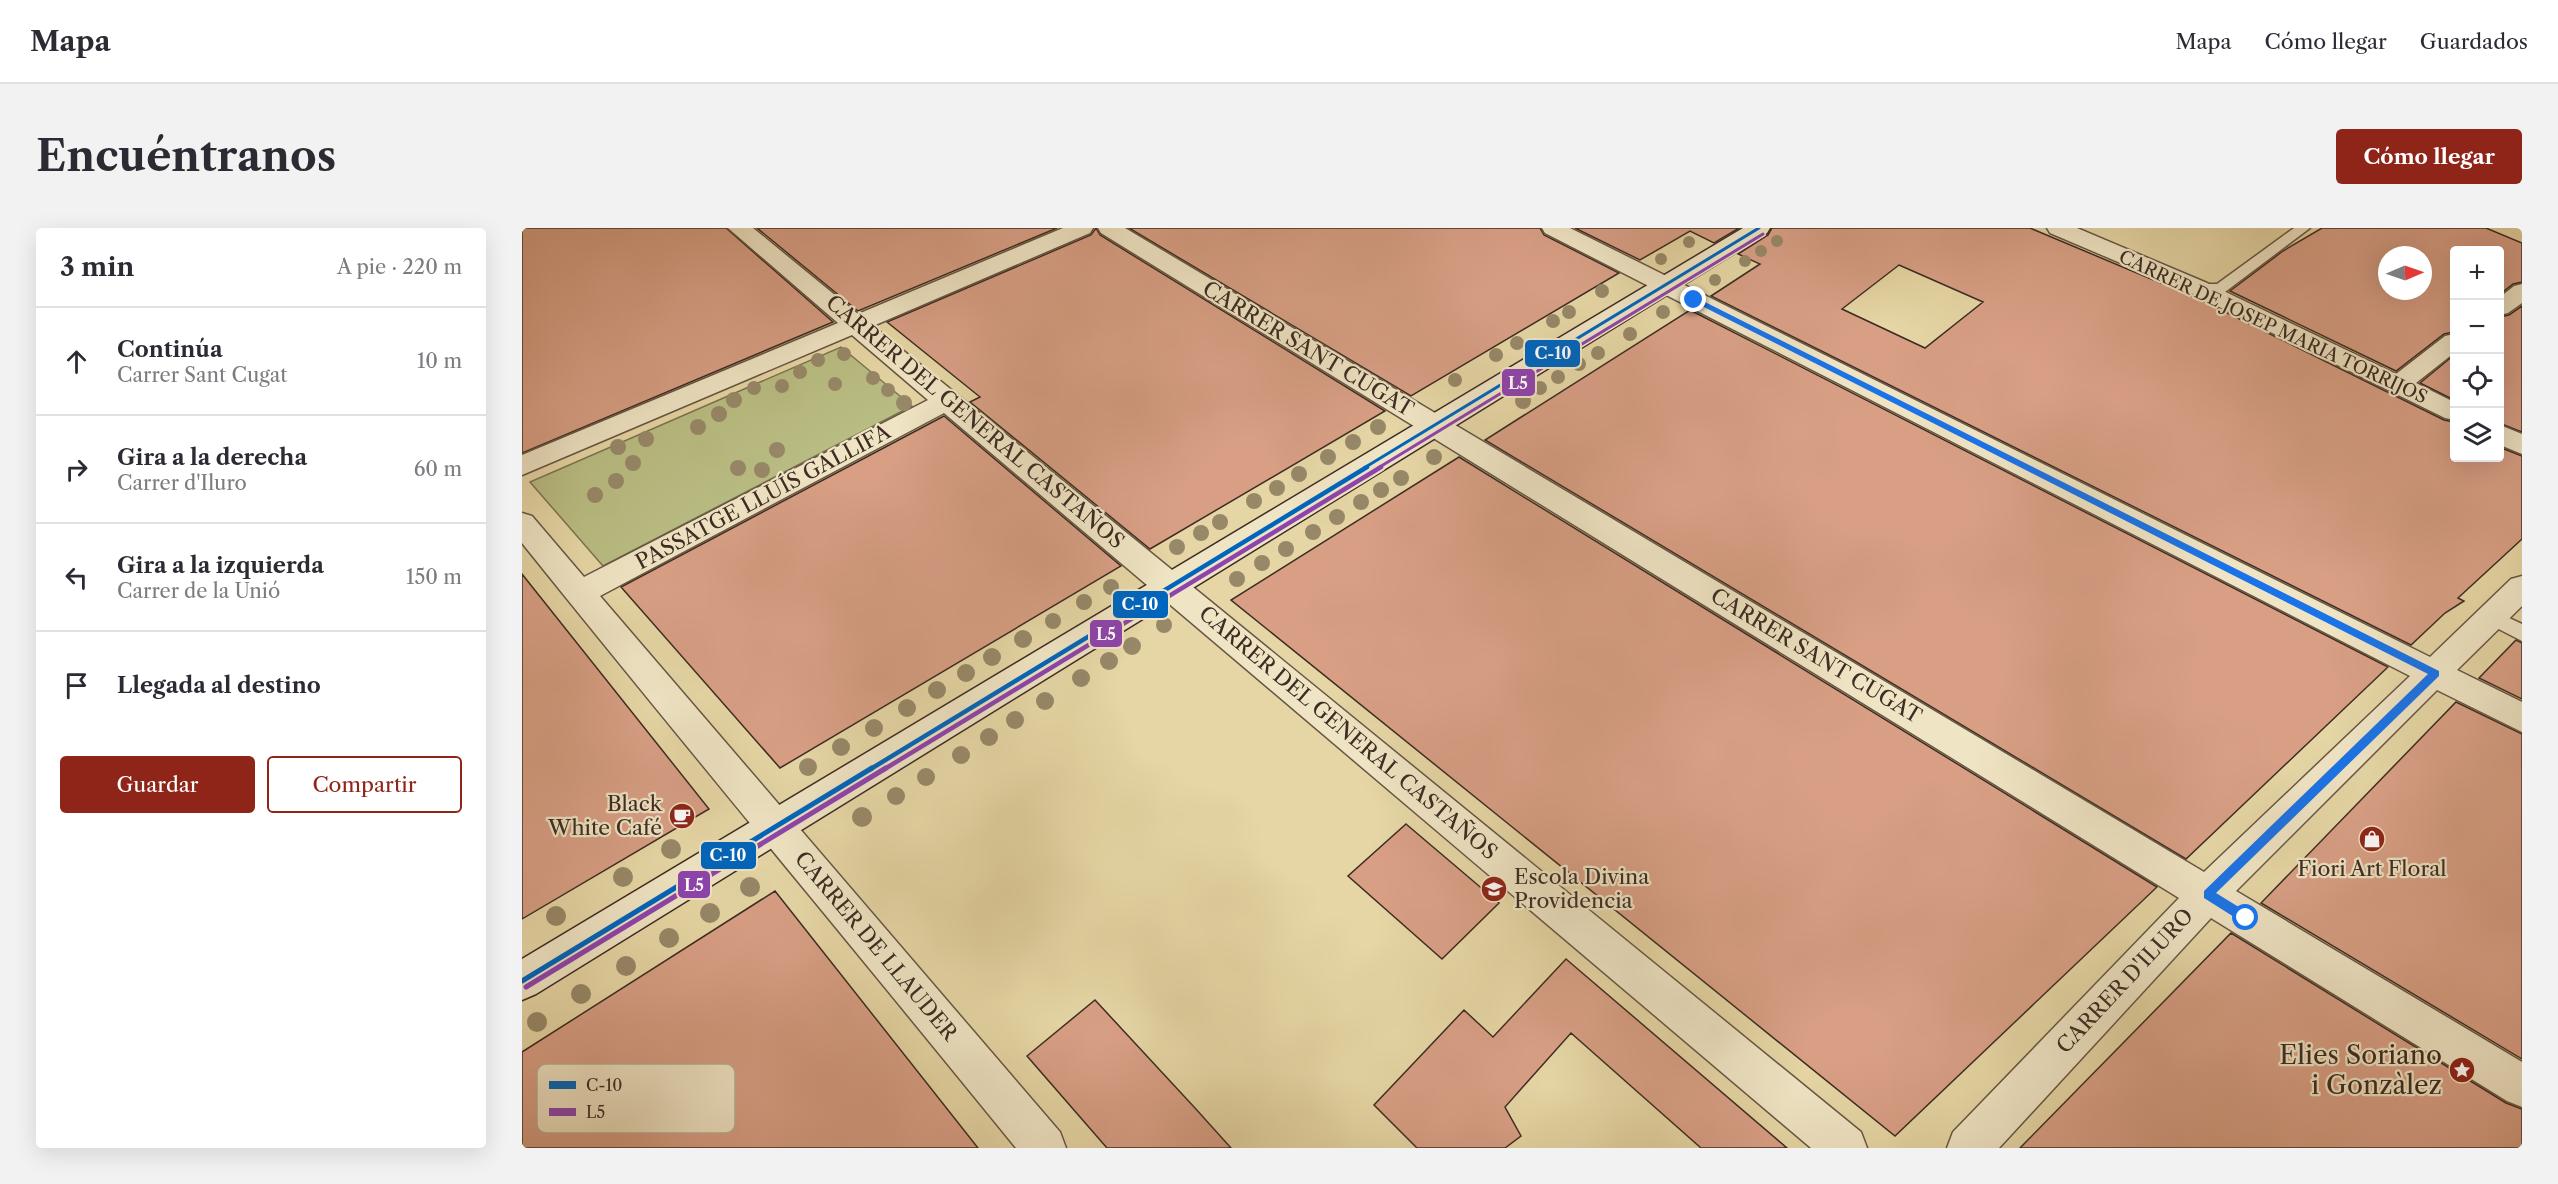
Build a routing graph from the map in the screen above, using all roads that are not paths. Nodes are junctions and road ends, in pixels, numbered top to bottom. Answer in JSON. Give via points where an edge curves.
{"nodes":[{"id":1,"x":739,"y":228,"type":"edge"},
{"id":2,"x":1083,"y":228,"type":"edge"},
{"id":3,"x":1109,"y":228,"type":"edge"},
{"id":4,"x":1553,"y":228,"type":"edge"},
{"id":5,"x":1759,"y":228,"type":"edge"},
{"id":6,"x":2058,"y":228,"type":"edge"},
{"id":7,"x":2303,"y":228,"type":"edge"},
{"id":8,"x":1667,"y":286,"type":"junction"},
{"id":9,"x":2199,"y":288,"type":"junction"},
{"id":10,"x":2522,"y":291,"type":"edge"},
{"id":11,"x":2504,"y":304,"type":"edge"},
{"id":12,"x":856,"y":325,"type":"junction"},
{"id":13,"x":2450,"y":344,"type":"edge"},
{"id":14,"x":2398,"y":385,"type":"junction"},
{"id":15,"x":946,"y":401,"type":"junction"},
{"id":16,"x":2450,"y":410,"type":"edge"},
{"id":17,"x":1436,"y":427,"type":"junction"},
{"id":18,"x":2504,"y":436,"type":"edge"},
{"id":19,"x":2522,"y":445,"type":"edge"},
{"id":20,"x":522,"y":466,"type":"edge"},
{"id":21,"x":522,"y":523,"type":"edge"},
{"id":22,"x":1170,"y":585,"type":"junction"},
{"id":23,"x":2522,"y":587,"type":"edge"},
{"id":24,"x":581,"y":592,"type":"junction"},
{"id":25,"x":2507,"y":625,"type":"edge"},
{"id":26,"x":2435,"y":673,"type":"junction"},
{"id":27,"x":2522,"y":718,"type":"edge"},
{"id":28,"x":775,"y":827,"type":"junction"},
{"id":29,"x":2208,"y":894,"type":"junction"},
{"id":30,"x":522,"y":981,"type":"edge"},
{"id":31,"x":2522,"y":1086,"type":"edge"},
{"id":32,"x":1044,"y":1148,"type":"edge"},
{"id":33,"x":1845,"y":1148,"type":"edge"},
{"id":34,"x":1969,"y":1148,"type":"edge"}],
"edges":[{"from":1,"to":12,"type":"street","name":"CARRER DEL GENERAL CASTAÑOS"},
{"from":2,"to":12,"type":"street"},
{"from":3,"to":17,"type":"street","name":"CARRER SANT CUGAT"},
{"from":4,"to":8,"type":"street"},
{"from":5,"to":8,"type":"street"},
{"from":6,"to":9,"type":"street","name":"CARRER DE JOSEP MARIA TORRIJOS"},
{"from":7,"to":9,"type":"lane","via":[[2220,289]]},
{"from":8,"to":17,"type":"street"},
{"from":8,"to":26,"type":"street"},
{"from":9,"to":14,"type":"street","name":"CARRER DE JOSEP MARIA TORRIJOS"},
{"from":10,"to":11,"type":"street"},
{"from":12,"to":15,"type":"street","name":"CARRER DEL GENERAL CASTAÑOS"},
{"from":12,"to":20,"type":"street"},
{"from":13,"to":14,"type":"street"},
{"from":14,"to":16,"type":"street","name":"CARRER DE JOSEP MARIA TORRIJOS"},
{"from":15,"to":22,"type":"street","name":"CARRER DEL GENERAL CASTAÑOS"},
{"from":15,"to":24,"type":"street","name":"PASSATGE LLUÍS GALLIFA"},
{"from":17,"to":22,"type":"street"},
{"from":17,"to":29,"type":"street","name":"CARRER SANT CUGAT"},
{"from":18,"to":19,"type":"street"},
{"from":21,"to":24,"type":"street","name":"CARRER DE LLAUDER"},
{"from":22,"to":28,"type":"street"},
{"from":22,"to":33,"type":"street","name":"CARRER DEL GENERAL CASTAÑOS"},
{"from":23,"to":25,"type":"street","name":"CARRER D'ILURO"},
{"from":24,"to":28,"type":"street","name":"CARRER DE LLAUDER"},
{"from":25,"to":26,"type":"street","name":"CARRER D'ILURO"},
{"from":26,"to":27,"type":"street"},
{"from":26,"to":29,"type":"street","name":"CARRER D'ILURO"},
{"from":28,"to":30,"type":"street"},
{"from":28,"to":32,"type":"street","name":"CARRER DE LLAUDER"},
{"from":29,"to":31,"type":"street","name":"CARRER SANT CUGAT"},
{"from":29,"to":34,"type":"street","name":"CARRER D'ILURO"}]}
